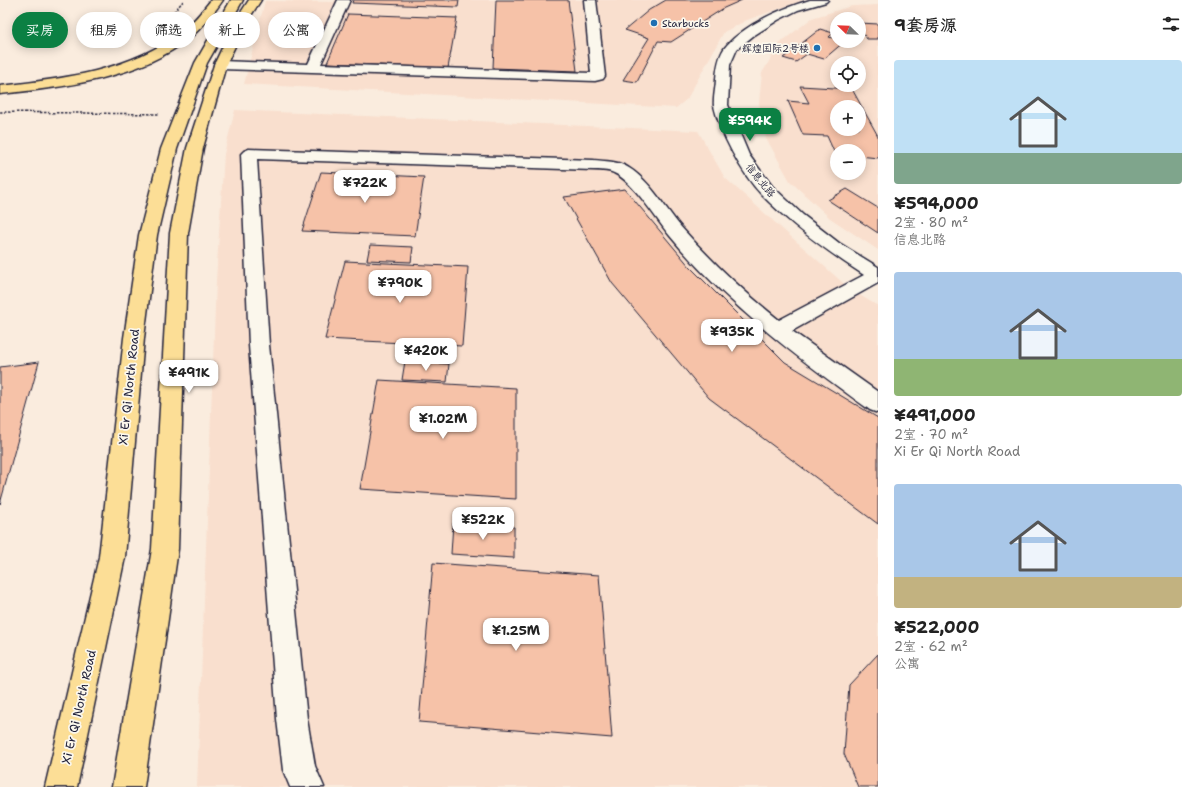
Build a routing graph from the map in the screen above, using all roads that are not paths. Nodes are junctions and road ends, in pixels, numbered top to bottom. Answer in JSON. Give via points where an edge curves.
{"nodes":[{"id":1,"x":217,"y":0,"type":"edge"},
{"id":2,"x":237,"y":0,"type":"edge"},
{"id":3,"x":254,"y":0,"type":"edge"},
{"id":4,"x":344,"y":0,"type":"edge"},
{"id":5,"x":590,"y":0,"type":"edge"},
{"id":6,"x":822,"y":0,"type":"edge"},
{"id":7,"x":220,"y":65,"type":"junction"},
{"id":8,"x":313,"y":67,"type":"junction"},
{"id":9,"x":0,"y":90,"type":"edge"},
{"id":10,"x":878,"y":275,"type":"edge"},
{"id":11,"x":778,"y":330,"type":"junction"},
{"id":12,"x":878,"y":404,"type":"edge"},
{"id":13,"x":61,"y":787,"type":"edge"},
{"id":14,"x":128,"y":787,"type":"edge"},
{"id":15,"x":308,"y":787,"type":"edge"}],
"edges":[{"from":1,"to":9,"type":"main road","via":[[182,38],[150,56],[75,79]]},
{"from":2,"to":13,"type":"main road","name":"Xi Er Qi North Road","via":[[201,63],[170,149],[148,235],[134,338],[112,557]]},
{"from":3,"to":7,"type":"main road"},
{"from":4,"to":8,"type":"street"},
{"from":5,"to":8,"type":"street","via":[[597,55],[598,76],[595,77]]},
{"from":6,"to":10,"type":"street","name":"信息北路","via":[[794,8],[774,18],[732,47],[724,66],[721,105],[742,156],[766,189],[797,219]]},
{"from":7,"to":8,"type":"street"},
{"from":7,"to":14,"type":"main road","via":[[195,148],[179,234],[165,549]]},
{"from":10,"to":11,"type":"street"},
{"from":11,"to":12,"type":"street","via":[[803,351]]},
{"from":11,"to":15,"type":"street","via":[[729,290],[688,247],[629,176],[610,166],[249,154],[259,345],[292,719],[299,770]]}]}
